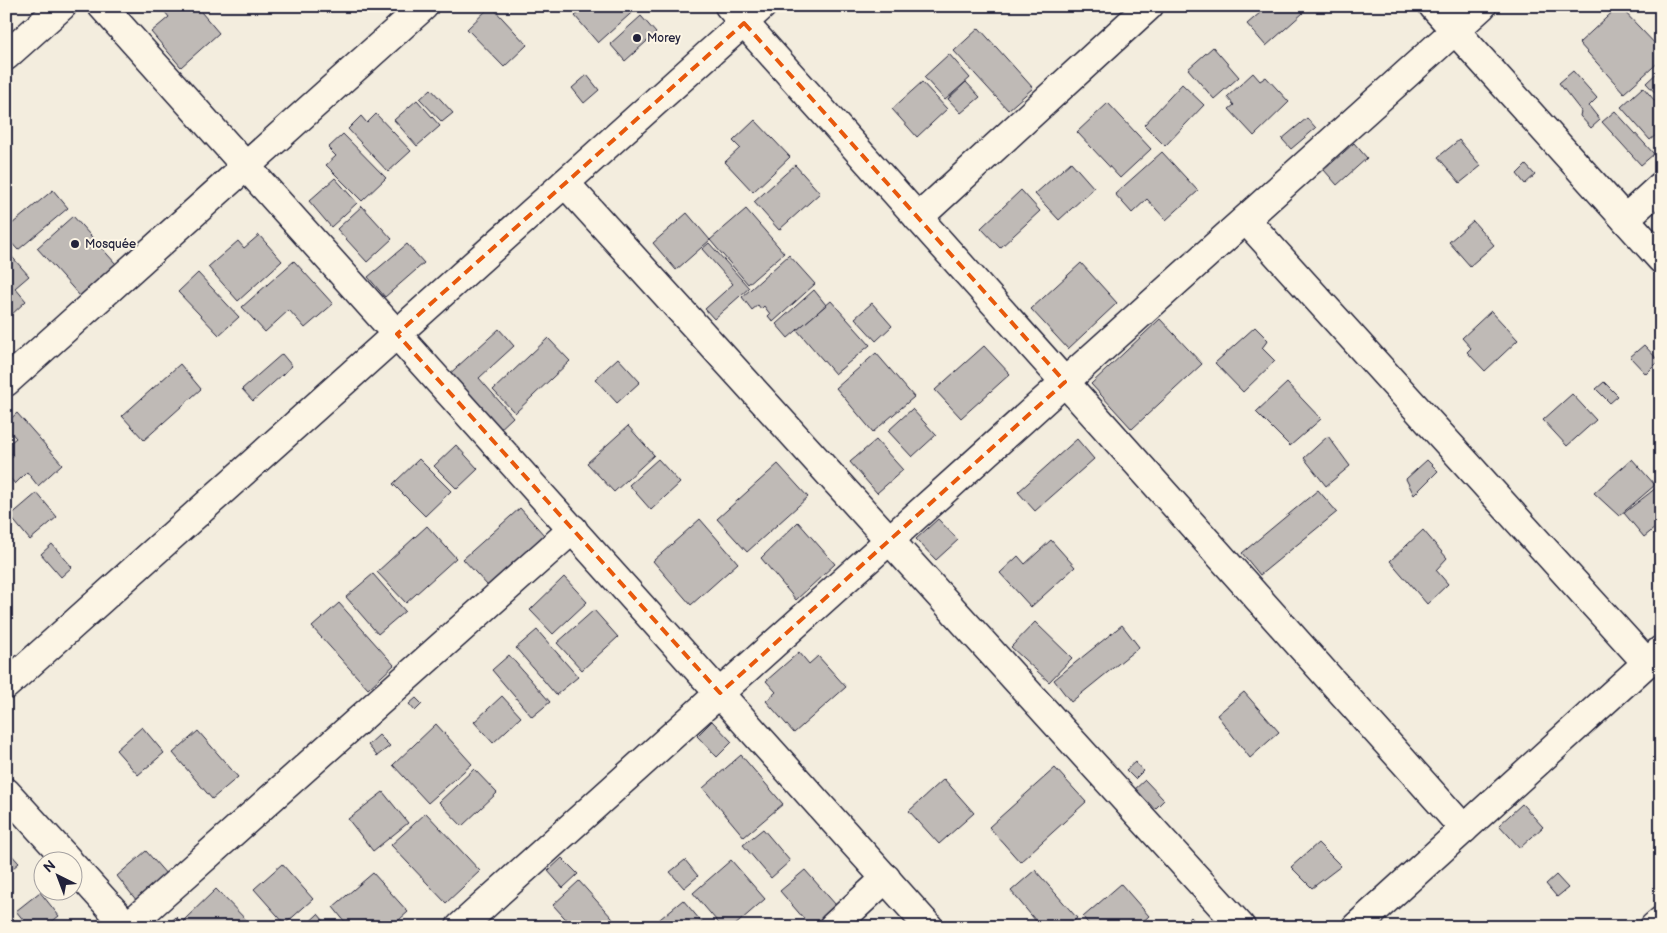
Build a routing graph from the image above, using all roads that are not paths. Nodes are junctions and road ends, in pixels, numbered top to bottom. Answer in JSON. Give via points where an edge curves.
{"nodes":[{"id":1,"x":62,"y":6,"type":"edge"},
{"id":2,"x":102,"y":6,"type":"edge"},
{"id":3,"x":424,"y":6,"type":"edge"},
{"id":4,"x":1149,"y":6,"type":"edge"},
{"id":5,"x":1433,"y":6,"type":"edge"},
{"id":6,"x":1482,"y":6,"type":"edge"},
{"id":7,"x":745,"y":12,"type":"edge"},
{"id":8,"x":1455,"y":30,"type":"junction"},
{"id":9,"x":6,"y":56,"type":"edge"},
{"id":10,"x":246,"y":166,"type":"junction"},
{"id":11,"x":565,"y":183,"type":"junction"},
{"id":12,"x":1661,"y":186,"type":"edge"},
{"id":13,"x":918,"y":218,"type":"junction"},
{"id":14,"x":1625,"y":219,"type":"junction"},
{"id":15,"x":1246,"y":220,"type":"junction"},
{"id":16,"x":1661,"y":259,"type":"edge"},
{"id":17,"x":397,"y":334,"type":"junction"},
{"id":18,"x":6,"y":382,"type":"edge"},
{"id":19,"x":1065,"y":382,"type":"junction"},
{"id":20,"x":573,"y":529,"type":"junction"},
{"id":21,"x":890,"y":540,"type":"junction"},
{"id":22,"x":1654,"y":656,"type":"edge"},
{"id":23,"x":6,"y":685,"type":"edge"},
{"id":24,"x":720,"y":693,"type":"junction"},
{"id":25,"x":6,"y":792,"type":"edge"},
{"id":26,"x":1464,"y":829,"type":"junction"},
{"id":27,"x":59,"y":850,"type":"edge"},
{"id":28,"x":82,"y":876,"type":"edge"},
{"id":29,"x":886,"y":878,"type":"junction"},
{"id":30,"x":1661,"y":921,"type":"edge"},
{"id":31,"x":128,"y":926,"type":"edge"},
{"id":32,"x":460,"y":927,"type":"edge"},
{"id":33,"x":833,"y":927,"type":"edge"},
{"id":34,"x":929,"y":927,"type":"edge"},
{"id":35,"x":1241,"y":927,"type":"edge"},
{"id":36,"x":1356,"y":927,"type":"edge"},
{"id":37,"x":1654,"y":927,"type":"edge"}],
"edges":[{"from":1,"to":9,"type":"street"},
{"from":2,"to":10,"type":"street"},
{"from":3,"to":10,"type":"street"},
{"from":4,"to":13,"type":"street"},
{"from":5,"to":8,"type":"street"},
{"from":6,"to":8,"type":"street"},
{"from":7,"to":11,"type":"street"},
{"from":7,"to":13,"type":"street"},
{"from":8,"to":14,"type":"street"},
{"from":8,"to":15,"type":"street"},
{"from":10,"to":17,"type":"street"},
{"from":10,"to":18,"type":"street"},
{"from":11,"to":17,"type":"street"},
{"from":11,"to":21,"type":"street"},
{"from":12,"to":14,"type":"street"},
{"from":13,"to":19,"type":"street"},
{"from":14,"to":16,"type":"street"},
{"from":15,"to":19,"type":"street"},
{"from":15,"to":22,"type":"street"},
{"from":17,"to":20,"type":"street"},
{"from":17,"to":23,"type":"street"},
{"from":19,"to":21,"type":"street"},
{"from":19,"to":26,"type":"street"},
{"from":20,"to":24,"type":"street"},
{"from":20,"to":31,"type":"street"},
{"from":21,"to":24,"type":"street"},
{"from":21,"to":35,"type":"street"},
{"from":22,"to":26,"type":"street"},
{"from":24,"to":29,"type":"street"},
{"from":24,"to":32,"type":"street"},
{"from":25,"to":27,"type":"street"},
{"from":26,"to":36,"type":"street"},
{"from":28,"to":31,"type":"street"},
{"from":29,"to":33,"type":"street"},
{"from":29,"to":34,"type":"street"},
{"from":30,"to":37,"type":"street"}]}
